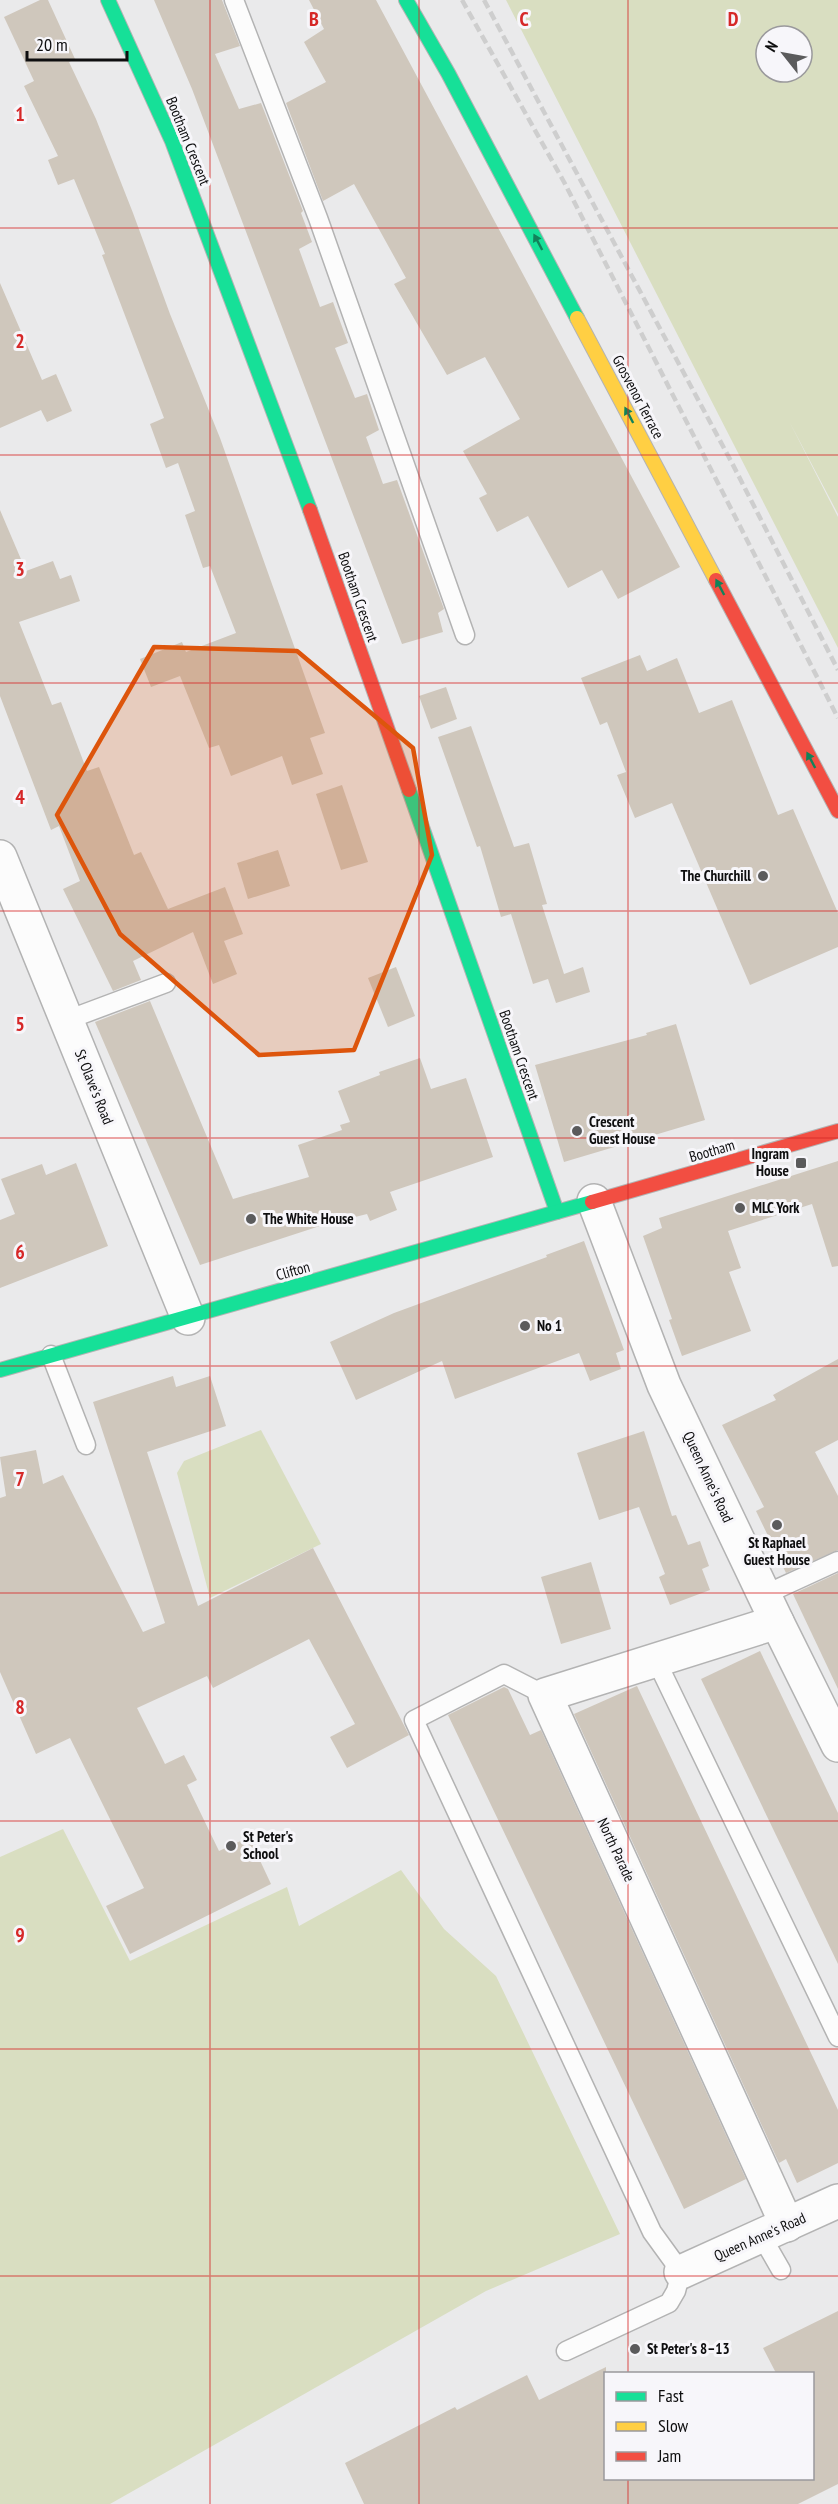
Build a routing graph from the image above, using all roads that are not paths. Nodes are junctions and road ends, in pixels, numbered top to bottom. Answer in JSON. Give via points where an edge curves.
{"nodes":[{"id":1,"x":108,"y":0,"type":"edge"},
{"id":2,"x":234,"y":0,"type":"edge"},
{"id":3,"x":406,"y":0,"type":"edge"},
{"id":4,"x":465,"y":635,"type":"dead end"},
{"id":5,"x":838,"y":811,"type":"edge"},
{"id":6,"x":0,"y":857,"type":"edge"},
{"id":7,"x":166,"y":983,"type":"dead end"},
{"id":8,"x":67,"y":1020,"type":"junction"},
{"id":9,"x":838,"y":1131,"type":"edge"},
{"id":10,"x":594,"y":1201,"type":"junction"},
{"id":11,"x":557,"y":1212,"type":"junction"},
{"id":12,"x":188,"y":1318,"type":"junction"},
{"id":13,"x":51,"y":1355,"type":"junction"},
{"id":14,"x":0,"y":1370,"type":"edge"},
{"id":15,"x":86,"y":1445,"type":"dead end"},
{"id":16,"x":838,"y":1562,"type":"edge"},
{"id":17,"x":770,"y":1609,"type":"junction"},
{"id":18,"x":656,"y":1660,"type":"junction"},
{"id":19,"x":545,"y":1695,"type":"junction"},
{"id":20,"x":838,"y":1745,"type":"edge"},
{"id":21,"x":838,"y":2037,"type":"edge"},
{"id":22,"x":838,"y":2202,"type":"edge"},
{"id":23,"x":775,"y":2231,"type":"junction"},
{"id":24,"x":781,"y":2270,"type":"dead end"},
{"id":25,"x":681,"y":2272,"type":"junction"},
{"id":26,"x":566,"y":2351,"type":"dead end"}],
"edges":[{"from":1,"to":11,"type":"street","name":"Bootham Crescent","via":[[171,141],[292,459]]},
{"from":2,"to":4,"type":"lane","via":[[318,218]]},
{"from":5,"to":3,"type":"street","name":"Grosvenor Terrace","one_way":true},
{"from":6,"to":8,"type":"street","name":"St Olave's Road"},
{"from":7,"to":8,"type":"lane"},
{"from":8,"to":12,"type":"street","name":"St Olave's Road"},
{"from":9,"to":10,"type":"street","name":"Bootham"},
{"from":10,"to":11,"type":"street","name":"Clifton"},
{"from":10,"to":17,"type":"street","name":"Queen Anne's Road","via":[[664,1385]]},
{"from":11,"to":12,"type":"street","name":"Clifton"},
{"from":12,"to":13,"type":"street","name":"Clifton"},
{"from":13,"to":14,"type":"street","name":"Clifton"},
{"from":13,"to":15,"type":"lane"},
{"from":16,"to":17,"type":"lane"},
{"from":17,"to":18,"type":"street"},
{"from":17,"to":20,"type":"street","name":"Queen Anne's Road"},
{"from":18,"to":19,"type":"street"},
{"from":18,"to":21,"type":"lane"},
{"from":19,"to":23,"type":"street","name":"North Parade"},
{"from":19,"to":25,"type":"lane","via":[[504,1674],[414,1720],[652,2232]]},
{"from":22,"to":23,"type":"street","name":"Queen Anne's Road"},
{"from":23,"to":24,"type":"lane"},
{"from":23,"to":25,"type":"street","name":"Queen Anne's Road"},
{"from":25,"to":26,"type":"lane","via":[[669,2303]]}]}
